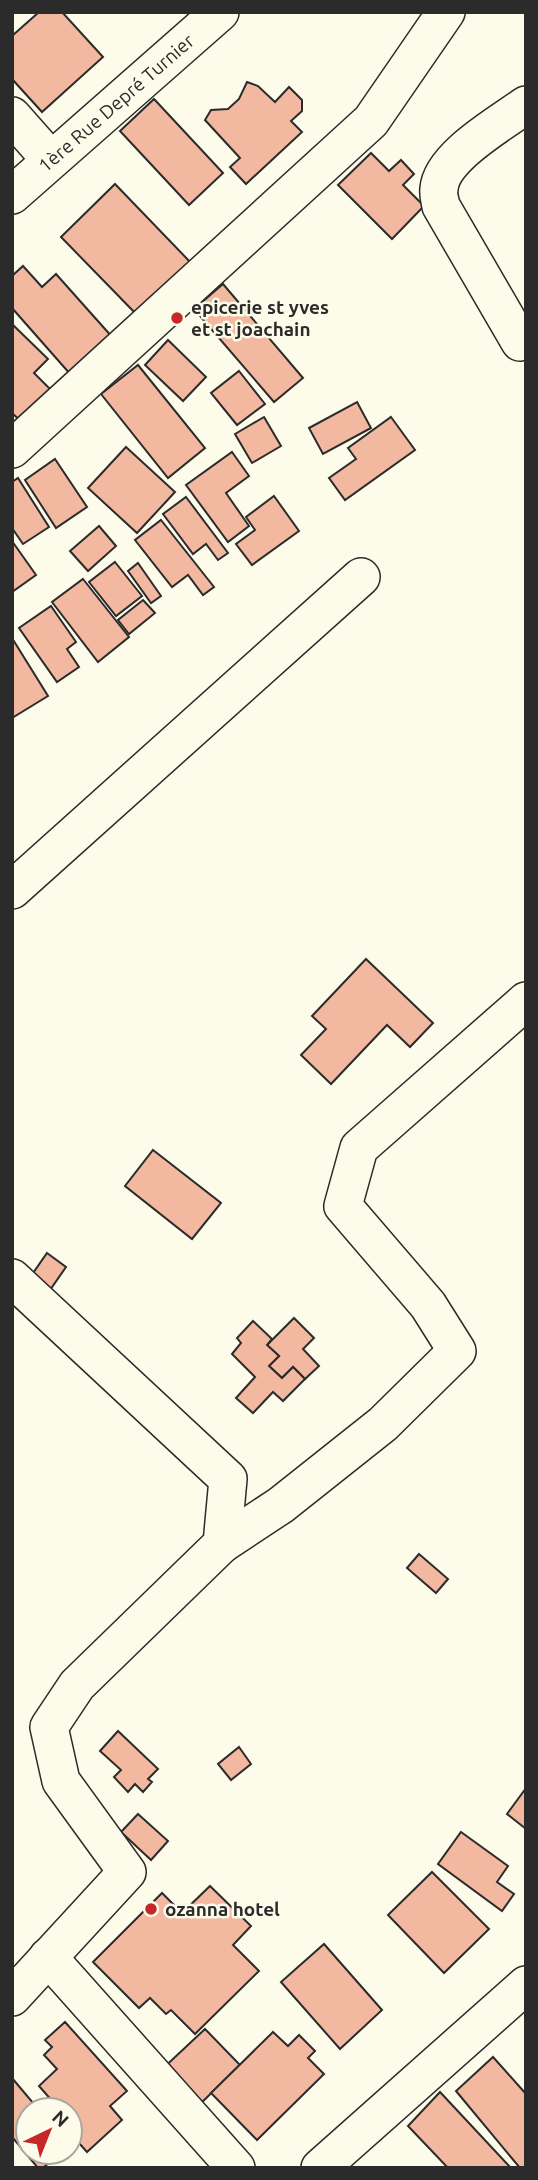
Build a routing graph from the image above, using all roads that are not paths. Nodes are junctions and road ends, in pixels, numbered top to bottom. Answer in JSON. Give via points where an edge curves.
{"nodes":[{"id":1,"x":220,"y":12,"type":"edge"},
{"id":2,"x":446,"y":12,"type":"edge"},
{"id":3,"x":526,"y":105,"type":"edge"},
{"id":4,"x":12,"y":116,"type":"edge"},
{"id":5,"x":50,"y":159,"type":"junction"},
{"id":6,"x":12,"y":195,"type":"edge"},
{"id":7,"x":520,"y":342,"type":"dead end"},
{"id":8,"x":12,"y":449,"type":"edge"},
{"id":9,"x":360,"y":577,"type":"dead end"},
{"id":10,"x":12,"y":891,"type":"edge"},
{"id":11,"x":526,"y":1001,"type":"edge"},
{"id":12,"x":12,"y":1278,"type":"edge"},
{"id":13,"x":222,"y":1544,"type":"junction"},
{"id":14,"x":48,"y":1957,"type":"junction"},
{"id":15,"x":526,"y":1985,"type":"edge"},
{"id":16,"x":12,"y":1997,"type":"edge"},
{"id":17,"x":236,"y":2168,"type":"edge"},
{"id":18,"x":320,"y":2168,"type":"edge"}],
"edges":[{"from":1,"to":5,"type":"street","name":"1ère Rue Depré Turnier"},
{"from":2,"to":8,"type":"street","via":[[371,121]]},
{"from":3,"to":7,"type":"street","via":[[456,157],[439,188],[441,206]]},
{"from":4,"to":5,"type":"street"},
{"from":5,"to":6,"type":"street","name":"1ère Rue Depré Turnier"},
{"from":9,"to":10,"type":"street"},
{"from":11,"to":13,"type":"street","via":[[359,1148],[343,1206],[428,1305],[457,1351],[383,1424],[281,1505]]},
{"from":12,"to":13,"type":"street","via":[[228,1479]]},
{"from":13,"to":14,"type":"street","via":[[77,1685],[49,1727],[61,1781],[128,1872]]},
{"from":14,"to":16,"type":"street"},
{"from":14,"to":17,"type":"street"},
{"from":15,"to":18,"type":"street"}]}
